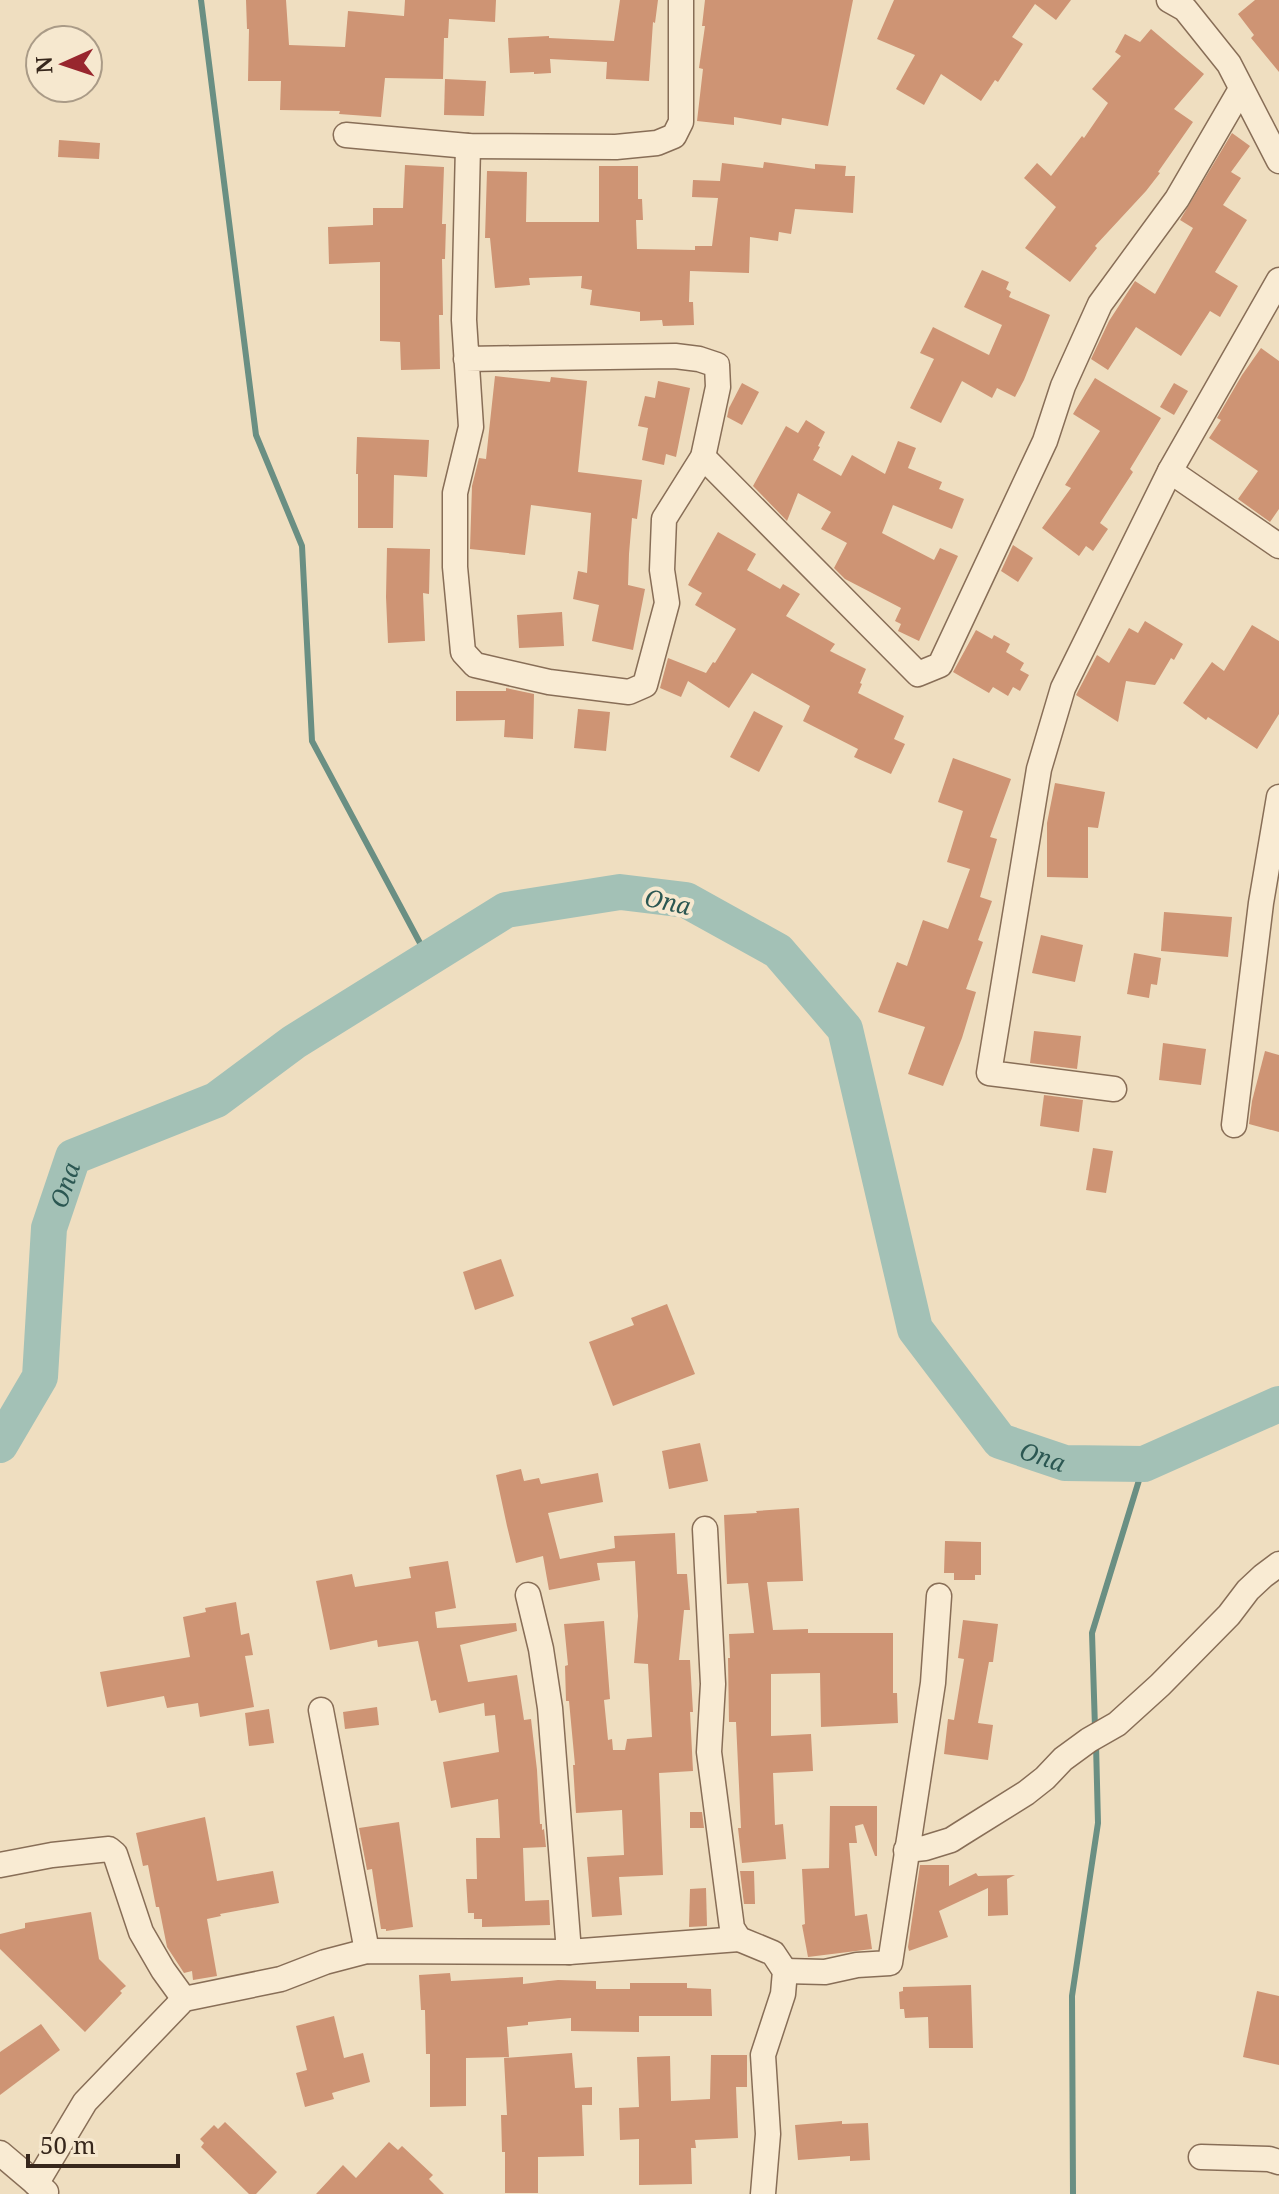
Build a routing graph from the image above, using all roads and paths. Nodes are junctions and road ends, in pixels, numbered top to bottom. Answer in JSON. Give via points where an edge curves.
{"nodes":[{"id":1,"x":681,"y":0,"type":"edge"},
{"id":2,"x":1169,"y":0,"type":"edge"},
{"id":3,"x":1241,"y":89,"type":"junction"},
{"id":4,"x":346,"y":135,"type":"dead end"},
{"id":5,"x":468,"y":146,"type":"junction"},
{"id":6,"x":1279,"y":161,"type":"edge"},
{"id":7,"x":1279,"y":280,"type":"edge"},
{"id":8,"x":466,"y":359,"type":"junction"},
{"id":9,"x":703,"y":457,"type":"junction"},
{"id":10,"x":1170,"y":471,"type":"junction"},
{"id":11,"x":1279,"y":546,"type":"edge"},
{"id":12,"x":1279,"y":797,"type":"edge"},
{"id":13,"x":1275,"y":839,"type":"edge"},
{"id":14,"x":1114,"y":1089,"type":"dead end"},
{"id":15,"x":1234,"y":1125,"type":"dead end"},
{"id":16,"x":705,"y":1529,"type":"dead end"},
{"id":17,"x":1279,"y":1564,"type":"edge"},
{"id":18,"x":528,"y":1595,"type":"dead end"},
{"id":19,"x":939,"y":1596,"type":"dead end"},
{"id":20,"x":321,"y":1710,"type":"dead end"},
{"id":21,"x":906,"y":1850,"type":"junction"},
{"id":22,"x":0,"y":1865,"type":"edge"},
{"id":23,"x":739,"y":1939,"type":"junction"},
{"id":24,"x":367,"y":1951,"type":"junction"},
{"id":25,"x":569,"y":1952,"type":"junction"},
{"id":26,"x":785,"y":1971,"type":"junction"},
{"id":27,"x":184,"y":1999,"type":"junction"},
{"id":28,"x":0,"y":2153,"type":"edge"},
{"id":29,"x":1201,"y":2157,"type":"dead end"},
{"id":30,"x":1279,"y":2162,"type":"edge"},
{"id":31,"x":42,"y":2189,"type":"edge"},
{"id":32,"x":763,"y":2194,"type":"edge"}],
"edges":[{"from":1,"to":5,"type":"street","via":[[681,122],[674,136],[616,147]]},
{"from":2,"to":3,"type":"street","via":[[1185,9],[1229,64]]},
{"from":3,"to":6,"type":"street"},
{"from":3,"to":9,"type":"street","via":[[1177,199],[1100,304],[1045,441],[940,665],[918,674]]},
{"from":4,"to":5,"type":"street"},
{"from":5,"to":8,"type":"street"},
{"from":7,"to":10,"type":"street"},
{"from":8,"to":9,"type":"street","via":[[675,356],[717,365],[718,387]]},
{"from":8,"to":9,"type":"street","via":[[471,427],[455,493],[455,567],[463,652],[475,665],[629,692],[645,685],[667,603],[664,519]]},
{"from":10,"to":11,"type":"street"},
{"from":10,"to":14,"type":"street","via":[[1063,688],[1039,769],[989,1073]]},
{"from":12,"to":13,"type":"street"},
{"from":13,"to":15,"type":"street","via":[[1261,903]]},
{"from":16,"to":23,"type":"street","via":[[713,1684],[709,1752],[732,1928]]},
{"from":17,"to":21,"type":"street","via":[[1117,1724],[1063,1759],[1026,1793],[951,1840]]},
{"from":18,"to":25,"type":"street","via":[[550,1708]]},
{"from":19,"to":21,"type":"street","via":[[933,1683]]},
{"from":20,"to":24,"type":"street"},
{"from":21,"to":26,"type":"street","via":[[890,1963],[825,1972]]},
{"from":22,"to":27,"type":"street","via":[[109,1849],[141,1932]]},
{"from":23,"to":25,"type":"street"},
{"from":23,"to":26,"type":"street","via":[[773,1953]]},
{"from":24,"to":25,"type":"street"},
{"from":24,"to":27,"type":"street","via":[[281,1979]]},
{"from":26,"to":32,"type":"street","via":[[763,2055],[768,2134]]},
{"from":27,"to":31,"type":"street","via":[[85,2102]]},
{"from":28,"to":31,"type":"street"},
{"from":29,"to":30,"type":"street"}]}
